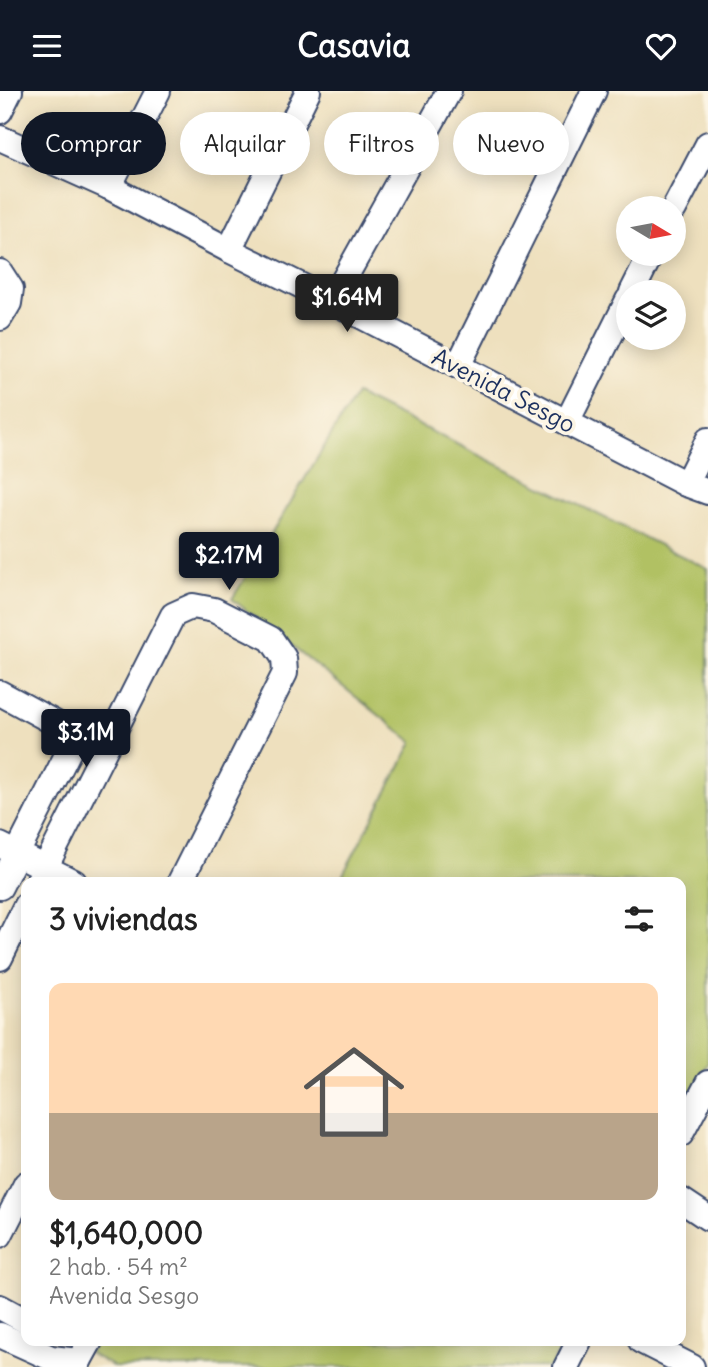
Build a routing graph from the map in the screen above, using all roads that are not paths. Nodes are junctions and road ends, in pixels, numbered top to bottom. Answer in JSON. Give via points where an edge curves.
{"nodes":[{"id":1,"x":10,"y":91,"type":"edge"},
{"id":2,"x":158,"y":91,"type":"edge"},
{"id":3,"x":309,"y":91,"type":"edge"},
{"id":4,"x":449,"y":91,"type":"edge"},
{"id":5,"x":594,"y":91,"type":"edge"},
{"id":6,"x":0,"y":111,"type":"edge"},
{"id":7,"x":0,"y":138,"type":"edge"},
{"id":8,"x":702,"y":153,"type":"edge"},
{"id":9,"x":109,"y":187,"type":"junction"},
{"id":10,"x":680,"y":196,"type":"edge"},
{"id":11,"x":229,"y":250,"type":"junction"},
{"id":12,"x":0,"y":272,"type":"edge"},
{"id":13,"x":332,"y":301,"type":"junction"},
{"id":14,"x":0,"y":318,"type":"edge"},
{"id":15,"x":616,"y":324,"type":"edge"},
{"id":16,"x":458,"y":366,"type":"junction"},
{"id":17,"x":567,"y":422,"type":"junction"},
{"id":18,"x":708,"y":440,"type":"edge"},
{"id":19,"x":697,"y":488,"type":"edge"},
{"id":20,"x":0,"y":693,"type":"edge"},
{"id":21,"x":8,"y":849,"type":"edge"},
{"id":22,"x":41,"y":874,"type":"edge"},
{"id":23,"x":183,"y":877,"type":"edge"},
{"id":24,"x":0,"y":887,"type":"edge"},
{"id":25,"x":21,"y":915,"type":"edge"},
{"id":26,"x":0,"y":958,"type":"edge"},
{"id":27,"x":708,"y":1083,"type":"edge"},
{"id":28,"x":686,"y":1125,"type":"edge"},
{"id":29,"x":21,"y":1194,"type":"edge"},
{"id":30,"x":686,"y":1203,"type":"edge"},
{"id":31,"x":708,"y":1218,"type":"edge"},
{"id":32,"x":0,"y":1235,"type":"edge"},
{"id":33,"x":0,"y":1307,"type":"edge"},
{"id":34,"x":21,"y":1318,"type":"edge"},
{"id":35,"x":0,"y":1335,"type":"edge"},
{"id":36,"x":21,"y":1345,"type":"edge"},
{"id":37,"x":23,"y":1346,"type":"edge"},
{"id":38,"x":69,"y":1346,"type":"edge"},
{"id":39,"x":576,"y":1346,"type":"edge"},
{"id":40,"x":651,"y":1346,"type":"edge"},
{"id":41,"x":86,"y":1356,"type":"edge"},
{"id":42,"x":566,"y":1367,"type":"edge"},
{"id":43,"x":692,"y":1367,"type":"edge"}],
"edges":[{"from":1,"to":6,"type":"street"},
{"from":2,"to":9,"type":"street"},
{"from":3,"to":11,"type":"street"},
{"from":4,"to":13,"type":"street"},
{"from":5,"to":16,"type":"street"},
{"from":7,"to":9,"type":"street","name":"Avenida Sesgo"},
{"from":8,"to":10,"type":"street"},
{"from":9,"to":11,"type":"street","name":"Avenida Sesgo"},
{"from":11,"to":13,"type":"street","name":"Avenida Sesgo"},
{"from":12,"to":14,"type":"street","via":[[11,289]]},
{"from":13,"to":16,"type":"street","name":"Avenida Sesgo"},
{"from":15,"to":17,"type":"street"},
{"from":16,"to":17,"type":"street","name":"Avenida Sesgo"},
{"from":17,"to":19,"type":"street","name":"Avenida Sesgo"},
{"from":18,"to":19,"type":"street"},
{"from":20,"to":21,"type":"street","via":[[72,736],[70,750]]},
{"from":21,"to":22,"type":"street"},
{"from":21,"to":24,"type":"street"},
{"from":22,"to":23,"type":"street","via":[[173,615],[192,606],[214,610],[271,639],[284,658],[285,673]]},
{"from":25,"to":26,"type":"street"},
{"from":27,"to":28,"type":"street"},
{"from":29,"to":32,"type":"street"},
{"from":30,"to":31,"type":"street"},
{"from":33,"to":34,"type":"street"},
{"from":35,"to":36,"type":"street"},
{"from":37,"to":41,"type":"street","via":[[51,1359]]},
{"from":38,"to":41,"type":"street"},
{"from":39,"to":42,"type":"street"},
{"from":40,"to":43,"type":"street"}]}
